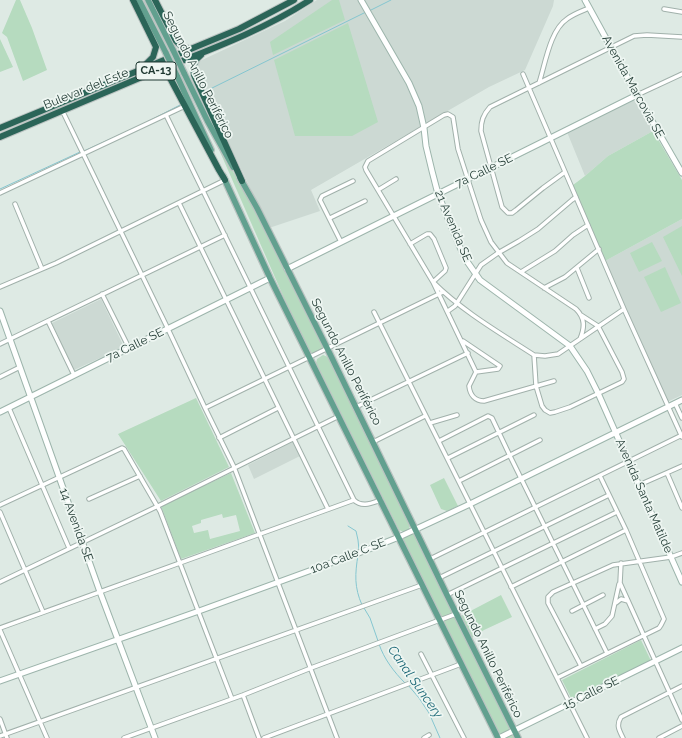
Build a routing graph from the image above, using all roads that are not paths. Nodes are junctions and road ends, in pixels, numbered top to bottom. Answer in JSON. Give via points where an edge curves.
{"nodes":[{"id":1,"x":133,"y":0,"type":"edge"},
{"id":2,"x":139,"y":0,"type":"edge"},
{"id":3,"x":148,"y":0,"type":"edge"},
{"id":4,"x":154,"y":0,"type":"edge"},
{"id":5,"x":294,"y":0,"type":"edge"},
{"id":6,"x":310,"y":0,"type":"edge"},
{"id":7,"x":361,"y":0,"type":"edge"},
{"id":8,"x":585,"y":0,"type":"edge"},
{"id":9,"x":589,"y":8,"type":"junction"},
{"id":10,"x":664,"y":10,"type":"dead end"},
{"id":11,"x":682,"y":12,"type":"edge"},
{"id":12,"x":682,"y":37,"type":"edge"},
{"id":13,"x":610,"y":47,"type":"junction"},
{"id":14,"x":188,"y":49,"type":"junction"},
{"id":15,"x":204,"y":53,"type":"junction"},
{"id":16,"x":140,"y":69,"type":"junction"},
{"id":17,"x":156,"y":71,"type":"junction"},
{"id":18,"x":523,"y":74,"type":"dead end"},
{"id":19,"x":682,"y":74,"type":"edge"},
{"id":20,"x":539,"y":83,"type":"junction"},
{"id":21,"x":529,"y":88,"type":"junction"},
{"id":22,"x":637,"y":95,"type":"junction"},
{"id":23,"x":185,"y":106,"type":"junction"},
{"id":24,"x":62,"y":110,"type":"junction"},
{"id":25,"x":166,"y":115,"type":"junction"},
{"id":26,"x":0,"y":128,"type":"edge"},
{"id":27,"x":424,"y":128,"type":"junction"},
{"id":28,"x":0,"y":137,"type":"edge"},
{"id":29,"x":551,"y":138,"type":"junction"},
{"id":30,"x":83,"y":154,"type":"junction"},
{"id":31,"x":491,"y":168,"type":"junction"},
{"id":32,"x":681,"y":169,"type":"edge"},
{"id":33,"x":565,"y":172,"type":"junction"},
{"id":34,"x":468,"y":178,"type":"junction"},
{"id":35,"x":396,"y":179,"type":"dead end"},
{"id":36,"x":225,"y":180,"type":"junction"},
{"id":37,"x":353,"y":180,"type":"dead end"},
{"id":38,"x":242,"y":181,"type":"junction"},
{"id":39,"x":378,"y":190,"type":"junction"},
{"id":40,"x":204,"y":191,"type":"junction"},
{"id":41,"x":0,"y":193,"type":"edge"},
{"id":42,"x":438,"y":194,"type":"junction"},
{"id":43,"x":576,"y":198,"type":"junction"},
{"id":44,"x":365,"y":201,"type":"dead end"},
{"id":45,"x":179,"y":203,"type":"junction"},
{"id":46,"x":15,"y":204,"type":"dead end"},
{"id":47,"x":393,"y":216,"type":"junction"},
{"id":48,"x":330,"y":218,"type":"junction"},
{"id":49,"x":588,"y":224,"type":"junction"},
{"id":50,"x":121,"y":232,"type":"junction"},
{"id":51,"x":225,"y":235,"type":"junction"},
{"id":52,"x":341,"y":242,"type":"junction"},
{"id":53,"x":410,"y":244,"type":"junction"},
{"id":54,"x":200,"y":247,"type":"junction"},
{"id":55,"x":599,"y":249,"type":"junction"},
{"id":56,"x":498,"y":252,"type":"junction"},
{"id":57,"x":577,"y":268,"type":"junction"},
{"id":58,"x":42,"y":269,"type":"junction"},
{"id":59,"x":287,"y":269,"type":"junction"},
{"id":60,"x":521,"y":272,"type":"junction"},
{"id":61,"x":142,"y":275,"type":"junction"},
{"id":62,"x":475,"y":275,"type":"junction"},
{"id":63,"x":270,"y":278,"type":"junction"},
{"id":64,"x":433,"y":282,"type":"junction"},
{"id":65,"x":0,"y":288,"type":"edge"},
{"id":66,"x":250,"y":288,"type":"junction"},
{"id":67,"x":544,"y":288,"type":"junction"},
{"id":68,"x":441,"y":293,"type":"junction"},
{"id":69,"x":102,"y":294,"type":"junction"},
{"id":70,"x":588,"y":298,"type":"dead end"},
{"id":71,"x":226,"y":300,"type":"junction"},
{"id":72,"x":456,"y":302,"type":"junction"},
{"id":73,"x":624,"y":309,"type":"junction"},
{"id":74,"x":448,"y":311,"type":"junction"},
{"id":75,"x":374,"y":312,"type":"dead end"},
{"id":76,"x":1,"y":315,"type":"edge"},
{"id":77,"x":581,"y":315,"type":"junction"},
{"id":78,"x":48,"y":321,"type":"junction"},
{"id":79,"x":379,"y":323,"type":"junction"},
{"id":80,"x":598,"y":326,"type":"junction"},
{"id":81,"x":168,"y":329,"type":"junction"},
{"id":82,"x":10,"y":339,"type":"junction"},
{"id":83,"x":580,"y":339,"type":"junction"},
{"id":84,"x":462,"y":340,"type":"junction"},
{"id":85,"x":0,"y":344,"type":"edge"},
{"id":86,"x":570,"y":346,"type":"junction"},
{"id":87,"x":129,"y":348,"type":"junction"},
{"id":88,"x":327,"y":348,"type":"junction"},
{"id":89,"x":468,"y":353,"type":"junction"},
{"id":90,"x":534,"y":355,"type":"junction"},
{"id":91,"x":310,"y":357,"type":"junction"},
{"id":92,"x":289,"y":367,"type":"junction"},
{"id":93,"x":20,"y":368,"type":"junction"},
{"id":94,"x":476,"y":372,"type":"junction"},
{"id":95,"x":74,"y":375,"type":"junction"},
{"id":96,"x":0,"y":377,"type":"edge"},
{"id":97,"x":264,"y":379,"type":"junction"},
{"id":98,"x":554,"y":381,"type":"dead end"},
{"id":99,"x":408,"y":382,"type":"junction"},
{"id":100,"x":536,"y":386,"type":"junction"},
{"id":101,"x":598,"y":393,"type":"junction"},
{"id":102,"x":30,"y":397,"type":"junction"},
{"id":103,"x":682,"y":400,"type":"edge"},
{"id":104,"x":675,"y":403,"type":"junction"},
{"id":105,"x":356,"y":407,"type":"junction"},
{"id":106,"x":668,"y":407,"type":"junction"},
{"id":107,"x":9,"y":408,"type":"junction"},
{"id":108,"x":205,"y":408,"type":"junction"},
{"id":109,"x":278,"y":408,"type":"junction"},
{"id":110,"x":0,"y":412,"type":"edge"},
{"id":111,"x":457,"y":415,"type":"dead end"},
{"id":112,"x":534,"y":415,"type":"dead end"},
{"id":113,"x":339,"y":416,"type":"junction"},
{"id":114,"x":425,"y":416,"type":"junction"},
{"id":115,"x":682,"y":418,"type":"edge"},
{"id":116,"x":430,"y":423,"type":"junction"},
{"id":117,"x":318,"y":426,"type":"junction"},
{"id":118,"x":499,"y":432,"type":"junction"},
{"id":119,"x":616,"y":433,"type":"junction"},
{"id":120,"x":682,"y":436,"type":"edge"},
{"id":121,"x":219,"y":438,"type":"junction"},
{"id":122,"x":294,"y":439,"type":"junction"},
{"id":123,"x":540,"y":440,"type":"dead end"},
{"id":124,"x":439,"y":441,"type":"junction"},
{"id":125,"x":373,"y":442,"type":"junction"},
{"id":126,"x":510,"y":456,"type":"junction"},
{"id":127,"x":448,"y":458,"type":"junction"},
{"id":128,"x":628,"y":462,"type":"junction"},
{"id":129,"x":682,"y":466,"type":"edge"},
{"id":130,"x":234,"y":467,"type":"junction"},
{"id":131,"x":667,"y":473,"type":"junction"},
{"id":132,"x":140,"y":476,"type":"junction"},
{"id":133,"x":600,"y":476,"type":"junction"},
{"id":134,"x":59,"y":477,"type":"junction"},
{"id":135,"x":522,"y":479,"type":"junction"},
{"id":136,"x":459,"y":481,"type":"junction"},
{"id":137,"x":42,"y":485,"type":"junction"},
{"id":138,"x":639,"y":485,"type":"junction"},
{"id":139,"x":609,"y":495,"type":"junction"},
{"id":140,"x":89,"y":499,"type":"dead end"},
{"id":141,"x":354,"y":500,"type":"junction"},
{"id":142,"x":381,"y":500,"type":"junction"},
{"id":143,"x":470,"y":504,"type":"junction"},
{"id":144,"x":0,"y":505,"type":"edge"},
{"id":145,"x":158,"y":506,"type":"junction"},
{"id":146,"x":536,"y":507,"type":"junction"},
{"id":147,"x":682,"y":508,"type":"edge"},
{"id":148,"x":328,"y":509,"type":"junction"},
{"id":149,"x":0,"y":512,"type":"edge"},
{"id":150,"x":617,"y":512,"type":"junction"},
{"id":151,"x":545,"y":527,"type":"junction"},
{"id":152,"x":416,"y":529,"type":"junction"},
{"id":153,"x":626,"y":530,"type":"junction"},
{"id":154,"x":484,"y":533,"type":"junction"},
{"id":155,"x":260,"y":534,"type":"junction"},
{"id":156,"x":399,"y":537,"type":"junction"},
{"id":157,"x":82,"y":543,"type":"junction"},
{"id":158,"x":553,"y":543,"type":"junction"},
{"id":159,"x":69,"y":548,"type":"junction"},
{"id":160,"x":494,"y":552,"type":"junction"},
{"id":161,"x":682,"y":553,"type":"edge"},
{"id":162,"x":671,"y":557,"type":"junction"},
{"id":163,"x":430,"y":559,"type":"junction"},
{"id":164,"x":640,"y":561,"type":"junction"},
{"id":165,"x":562,"y":562,"type":"junction"},
{"id":166,"x":180,"y":563,"type":"junction"},
{"id":167,"x":621,"y":563,"type":"junction"},
{"id":168,"x":502,"y":568,"type":"junction"},
{"id":169,"x":25,"y":570,"type":"junction"},
{"id":170,"x":439,"y":578,"type":"junction"},
{"id":171,"x":0,"y":582,"type":"edge"},
{"id":172,"x":278,"y":582,"type":"junction"},
{"id":173,"x":682,"y":582,"type":"edge"},
{"id":174,"x":620,"y":583,"type":"junction"},
{"id":175,"x":573,"y":584,"type":"junction"},
{"id":176,"x":422,"y":585,"type":"junction"},
{"id":177,"x":511,"y":587,"type":"junction"},
{"id":178,"x":100,"y":592,"type":"junction"},
{"id":179,"x":447,"y":595,"type":"junction"},
{"id":180,"x":603,"y":595,"type":"dead end"},
{"id":181,"x":628,"y":601,"type":"junction"},
{"id":182,"x":616,"y":604,"type":"junction"},
{"id":183,"x":583,"y":605,"type":"junction"},
{"id":184,"x":198,"y":611,"type":"junction"},
{"id":185,"x":572,"y":611,"type":"dead end"},
{"id":186,"x":43,"y":612,"type":"junction"},
{"id":187,"x":456,"y":614,"type":"junction"},
{"id":188,"x":440,"y":621,"type":"junction"},
{"id":189,"x":0,"y":629,"type":"edge"},
{"id":190,"x":595,"y":629,"type":"junction"},
{"id":191,"x":297,"y":630,"type":"junction"},
{"id":192,"x":644,"y":636,"type":"junction"},
{"id":193,"x":118,"y":640,"type":"junction"},
{"id":194,"x":682,"y":648,"type":"edge"},
{"id":195,"x":607,"y":653,"type":"junction"},
{"id":196,"x":421,"y":654,"type":"dead end"},
{"id":197,"x":216,"y":659,"type":"junction"},
{"id":198,"x":655,"y":662,"type":"junction"},
{"id":199,"x":461,"y":664,"type":"junction"},
{"id":200,"x":581,"y":666,"type":"junction"},
{"id":201,"x":311,"y":668,"type":"junction"},
{"id":202,"x":19,"y":674,"type":"junction"},
{"id":203,"x":431,"y":675,"type":"junction"},
{"id":204,"x":557,"y":678,"type":"junction"},
{"id":205,"x":0,"y":681,"type":"edge"},
{"id":206,"x":682,"y":686,"type":"edge"},
{"id":207,"x":136,"y":688,"type":"junction"},
{"id":208,"x":669,"y":692,"type":"junction"},
{"id":209,"x":243,"y":695,"type":"junction"},
{"id":210,"x":232,"y":699,"type":"junction"},
{"id":211,"x":570,"y":704,"type":"junction"},
{"id":212,"x":328,"y":714,"type":"junction"},
{"id":213,"x":0,"y":719,"type":"edge"},
{"id":214,"x":682,"y":720,"type":"edge"},
{"id":215,"x":40,"y":722,"type":"junction"},
{"id":216,"x":682,"y":726,"type":"edge"},
{"id":217,"x":151,"y":728,"type":"junction"},
{"id":218,"x":514,"y":731,"type":"junction"},
{"id":219,"x":429,"y":735,"type":"dead end"},
{"id":220,"x":0,"y":736,"type":"edge"},
{"id":221,"x":6,"y":736,"type":"edge"},
{"id":222,"x":47,"y":738,"type":"edge"},
{"id":223,"x":124,"y":738,"type":"edge"},
{"id":224,"x":155,"y":738,"type":"edge"},
{"id":225,"x":259,"y":738,"type":"edge"},
{"id":226,"x":264,"y":738,"type":"edge"},
{"id":227,"x":337,"y":738,"type":"edge"},
{"id":228,"x":424,"y":738,"type":"edge"},
{"id":229,"x":464,"y":738,"type":"edge"},
{"id":230,"x":499,"y":738,"type":"edge"},
{"id":231,"x":518,"y":738,"type":"edge"},
{"id":232,"x":587,"y":738,"type":"edge"},
{"id":233,"x":623,"y":738,"type":"edge"},
{"id":234,"x":659,"y":738,"type":"edge"}],
"edges":[{"from":1,"to":16,"type":"highway","via":[[156,47],[153,57]]},
{"from":2,"to":36,"type":"main road","name":"Segundo Anillo Periférico","bridge":true},
{"from":3,"to":38,"type":"main road","name":"Segundo Anillo Periférico","bridge":true,"via":[[217,138]]},
{"from":4,"to":14,"type":"highway","via":[[174,39]]},
{"from":5,"to":14,"type":"highway","name":"Bulevar del Este","number":"CA-13","via":[[239,29]]},
{"from":6,"to":15,"type":"highway","name":"Bulevar del Este","number":"CA-13","via":[[278,19]]},
{"from":7,"to":27,"type":"street","name":"21 Avenida SE","via":[[409,83],[419,106]]},
{"from":8,"to":9,"type":"street","name":"Avenida Marcovia SE"},
{"from":9,"to":13,"type":"street","name":"Avenida Marcovia SE"},
{"from":9,"to":20,"type":"street","via":[[566,19],[558,27]]},
{"from":10,"to":11,"type":"street"},
{"from":12,"to":13,"type":"street","via":[[647,34],[634,36]]},
{"from":13,"to":20,"type":"street"},
{"from":13,"to":22,"type":"street","name":"Avenida Marcovia SE"},
{"from":14,"to":16,"type":"highway","name":"Bulevar del Este","number":"CA-13"},
{"from":15,"to":17,"type":"highway","name":"Bulevar del Este","number":"CA-13"},
{"from":15,"to":38,"type":"highway","via":[[195,62],[194,75]]},
{"from":16,"to":26,"type":"highway","name":"Bulevar del Este","number":"CA-13"},
{"from":17,"to":23,"type":"highway","via":[[169,76]]},
{"from":17,"to":24,"type":"highway","name":"Bulevar del Este","number":"CA-13"},
{"from":18,"to":21,"type":"street"},
{"from":19,"to":22,"type":"street","name":"7a Calle SE"},
{"from":20,"to":21,"type":"street"},
{"from":21,"to":29,"type":"street"},
{"from":21,"to":31,"type":"street","via":[[485,112],[481,131]]},
{"from":22,"to":29,"type":"street","name":"7a Calle SE"},
{"from":22,"to":32,"type":"street","name":"Avenida Marcovia SE"},
{"from":23,"to":25,"type":"street"},
{"from":23,"to":36,"type":"highway"},
{"from":24,"to":28,"type":"highway","name":"Bulevar del Este","number":"CA-13"},
{"from":24,"to":30,"type":"street"},
{"from":25,"to":30,"type":"street"},
{"from":25,"to":40,"type":"street"},
{"from":27,"to":34,"type":"street","via":[[444,115],[453,117],[458,150]]},
{"from":27,"to":39,"type":"street","via":[[366,164],[366,170]]},
{"from":27,"to":42,"type":"street","name":"21 Avenida SE","via":[[427,152]]},
{"from":29,"to":31,"type":"street","name":"7a Calle SE"},
{"from":29,"to":33,"type":"street"},
{"from":30,"to":41,"type":"street"},
{"from":30,"to":50,"type":"street"},
{"from":31,"to":33,"type":"street","via":[[502,207],[508,213],[516,210]]},
{"from":31,"to":34,"type":"street","name":"7a Calle SE"},
{"from":33,"to":43,"type":"street"},
{"from":34,"to":42,"type":"street","name":"7a Calle SE"},
{"from":34,"to":56,"type":"street","via":[[481,220]]},
{"from":35,"to":39,"type":"street"},
{"from":36,"to":40,"type":"street"},
{"from":36,"to":63,"type":"main road","name":"Segundo Anillo Periférico"},
{"from":37,"to":48,"type":"street","via":[[322,196],[320,200]]},
{"from":38,"to":59,"type":"main road","name":"Segundo Anillo Periférico"},
{"from":39,"to":47,"type":"street"},
{"from":40,"to":45,"type":"street"},
{"from":40,"to":51,"type":"street"},
{"from":42,"to":47,"type":"street","name":"7a Calle SE"},
{"from":42,"to":62,"type":"street","name":"21 Avenida SE","via":[[459,245]]},
{"from":43,"to":49,"type":"street"},
{"from":43,"to":56,"type":"street","via":[[538,228]]},
{"from":44,"to":48,"type":"street"},
{"from":45,"to":50,"type":"street"},
{"from":45,"to":54,"type":"street"},
{"from":46,"to":58,"type":"street"},
{"from":47,"to":52,"type":"street","name":"7a Calle SE"},
{"from":47,"to":53,"type":"street"},
{"from":48,"to":52,"type":"street"},
{"from":49,"to":55,"type":"street"},
{"from":49,"to":60,"type":"street","via":[[555,251]]},
{"from":50,"to":58,"type":"street"},
{"from":50,"to":61,"type":"street"},
{"from":51,"to":54,"type":"street"},
{"from":51,"to":66,"type":"street"},
{"from":52,"to":59,"type":"street","name":"7a Calle SE"},
{"from":53,"to":64,"type":"street"},
{"from":53,"to":64,"type":"street","via":[[427,234],[432,236],[446,268]]},
{"from":54,"to":61,"type":"street"},
{"from":54,"to":71,"type":"street"},
{"from":55,"to":57,"type":"street"},
{"from":55,"to":73,"type":"street"},
{"from":56,"to":60,"type":"street","via":[[507,263]]},
{"from":56,"to":62,"type":"street","via":[[481,265]]},
{"from":57,"to":67,"type":"street"},
{"from":57,"to":70,"type":"street"},
{"from":58,"to":65,"type":"street"},
{"from":59,"to":88,"type":"main road","name":"Segundo Anillo Periférico"},
{"from":60,"to":67,"type":"street"},
{"from":61,"to":69,"type":"street"},
{"from":61,"to":81,"type":"street"},
{"from":62,"to":72,"type":"street"},
{"from":62,"to":86,"type":"street","name":"21 Avenida SE"},
{"from":63,"to":66,"type":"street","name":"7a Calle SE"},
{"from":63,"to":91,"type":"main road","name":"Segundo Anillo Periférico"},
{"from":64,"to":68,"type":"street"},
{"from":66,"to":71,"type":"street","name":"7a Calle SE"},
{"from":66,"to":92,"type":"street"},
{"from":67,"to":77,"type":"street"},
{"from":68,"to":72,"type":"street"},
{"from":68,"to":74,"type":"street"},
{"from":68,"to":79,"type":"street"},
{"from":69,"to":78,"type":"street"},
{"from":69,"to":87,"type":"street"},
{"from":71,"to":81,"type":"street","name":"7a Calle SE"},
{"from":71,"to":97,"type":"street"},
{"from":72,"to":74,"type":"street"},
{"from":72,"to":90,"type":"street"},
{"from":73,"to":80,"type":"street"},
{"from":73,"to":106,"type":"street"},
{"from":74,"to":84,"type":"street"},
{"from":75,"to":79,"type":"street"},
{"from":76,"to":82,"type":"street","name":"14 Avenida SE"},
{"from":77,"to":80,"type":"street"},
{"from":77,"to":83,"type":"street","via":[[583,327]]},
{"from":78,"to":82,"type":"street"},
{"from":78,"to":95,"type":"street"},
{"from":79,"to":88,"type":"street"},
{"from":79,"to":99,"type":"street"},
{"from":80,"to":83,"type":"street"},
{"from":80,"to":101,"type":"street","via":[[624,379]]},
{"from":81,"to":87,"type":"street","name":"7a Calle SE"},
{"from":81,"to":108,"type":"street"},
{"from":82,"to":85,"type":"street"},
{"from":82,"to":93,"type":"street","name":"14 Avenida SE"},
{"from":83,"to":86,"type":"street"},
{"from":84,"to":89,"type":"street"},
{"from":84,"to":94,"type":"street","via":[[500,367]]},
{"from":86,"to":90,"type":"street","via":[[552,356]]},
{"from":86,"to":101,"type":"street","name":"21 Avenida SE"},
{"from":87,"to":95,"type":"street","name":"7a Calle SE"},
{"from":88,"to":91,"type":"street"},
{"from":88,"to":105,"type":"main road","name":"Segundo Anillo Periférico"},
{"from":89,"to":94,"type":"street"},
{"from":89,"to":99,"type":"street"},
{"from":90,"to":100,"type":"street"},
{"from":91,"to":92,"type":"street"},
{"from":91,"to":113,"type":"main road","name":"Segundo Anillo Periférico"},
{"from":92,"to":97,"type":"street"},
{"from":92,"to":117,"type":"street"},
{"from":93,"to":96,"type":"street"},
{"from":93,"to":102,"type":"street","name":"14 Avenida SE"},
{"from":94,"to":100,"type":"street","via":[[469,386],[472,395],[480,401]]},
{"from":95,"to":102,"type":"street","name":"7a Calle SE"},
{"from":97,"to":108,"type":"street"},
{"from":97,"to":109,"type":"street"},
{"from":98,"to":100,"type":"street"},
{"from":99,"to":105,"type":"street"},
{"from":99,"to":114,"type":"street"},
{"from":100,"to":101,"type":"street","via":[[542,406],[550,413]]},
{"from":101,"to":119,"type":"street","name":"21 Avenida SE"},
{"from":102,"to":107,"type":"street","name":"7a Calle SE"},
{"from":102,"to":134,"type":"street","name":"14 Avenida SE"},
{"from":103,"to":104,"type":"street","name":"10a Calle C SE"},
{"from":104,"to":106,"type":"street","name":"10a Calle C SE"},
{"from":104,"to":115,"type":"street"},
{"from":105,"to":125,"type":"main road","name":"Segundo Anillo Periférico"},
{"from":106,"to":119,"type":"street","name":"10a Calle C SE"},
{"from":106,"to":120,"type":"street"},
{"from":107,"to":110,"type":"street","name":"7a Calle SE"},
{"from":107,"to":137,"type":"street"},
{"from":108,"to":121,"type":"street"},
{"from":109,"to":121,"type":"street"},
{"from":109,"to":122,"type":"street"},
{"from":111,"to":116,"type":"street"},
{"from":112,"to":118,"type":"street"},
{"from":113,"to":117,"type":"street"},
{"from":113,"to":142,"type":"main road","name":"Segundo Anillo Periférico"},
{"from":114,"to":116,"type":"street"},
{"from":114,"to":125,"type":"street"},
{"from":116,"to":124,"type":"street"},
{"from":117,"to":122,"type":"street"},
{"from":117,"to":141,"type":"street"},
{"from":118,"to":124,"type":"street","via":[[492,418],[488,416]]},
{"from":118,"to":126,"type":"street"},
{"from":118,"to":127,"type":"street"},
{"from":119,"to":128,"type":"street","name":"Avenida Santa Matilde"},
{"from":119,"to":135,"type":"street","name":"10a Calle C SE"},
{"from":120,"to":128,"type":"street"},
{"from":121,"to":130,"type":"street"},
{"from":122,"to":130,"type":"street"},
{"from":122,"to":148,"type":"street"},
{"from":123,"to":126,"type":"street"},
{"from":124,"to":127,"type":"street"},
{"from":125,"to":152,"type":"main road","name":"Segundo Anillo Periférico"},
{"from":126,"to":135,"type":"street"},
{"from":126,"to":136,"type":"street"},
{"from":127,"to":136,"type":"street"},
{"from":128,"to":133,"type":"street"},
{"from":128,"to":138,"type":"street","name":"Avenida Santa Matilde"},
{"from":129,"to":131,"type":"street"},
{"from":130,"to":145,"type":"street"},
{"from":130,"to":155,"type":"street"},
{"from":131,"to":138,"type":"street"},
{"from":131,"to":147,"type":"street"},
{"from":132,"to":134,"type":"street","via":[[126,450],[122,448]]},
{"from":132,"to":140,"type":"street"},
{"from":132,"to":145,"type":"street"},
{"from":133,"to":139,"type":"street"},
{"from":133,"to":146,"type":"street"},
{"from":134,"to":137,"type":"street"},
{"from":134,"to":157,"type":"street","name":"14 Avenida SE"},
{"from":135,"to":143,"type":"street","name":"10a Calle C SE"},
{"from":135,"to":146,"type":"street"},
{"from":136,"to":143,"type":"street"},
{"from":137,"to":144,"type":"street"},
{"from":137,"to":159,"type":"street"},
{"from":138,"to":162,"type":"street","name":"Avenida Santa Matilde"},
{"from":139,"to":150,"type":"street"},
{"from":139,"to":151,"type":"street"},
{"from":141,"to":142,"type":"street","via":[[363,505]]},
{"from":141,"to":148,"type":"street"},
{"from":142,"to":156,"type":"main road","name":"Segundo Anillo Periférico"},
{"from":143,"to":152,"type":"street","name":"10a Calle C SE"},
{"from":143,"to":154,"type":"street"},
{"from":145,"to":157,"type":"street"},
{"from":145,"to":166,"type":"street"},
{"from":146,"to":151,"type":"street"},
{"from":146,"to":154,"type":"street"},
{"from":148,"to":155,"type":"street"},
{"from":149,"to":169,"type":"street"},
{"from":150,"to":153,"type":"street"},
{"from":150,"to":158,"type":"street"},
{"from":151,"to":158,"type":"street"},
{"from":151,"to":160,"type":"street"},
{"from":152,"to":156,"type":"street","name":"10a Calle C SE"},
{"from":152,"to":163,"type":"main road","name":"Segundo Anillo Periférico"},
{"from":153,"to":164,"type":"street"},
{"from":153,"to":165,"type":"street"},
{"from":154,"to":160,"type":"street"},
{"from":154,"to":163,"type":"street"},
{"from":155,"to":166,"type":"street"},
{"from":155,"to":172,"type":"street"},
{"from":156,"to":172,"type":"street","name":"10a Calle C SE"},
{"from":156,"to":176,"type":"main road","name":"Segundo Anillo Periférico"},
{"from":157,"to":159,"type":"street"},
{"from":157,"to":178,"type":"street","name":"14 Avenida SE"},
{"from":158,"to":165,"type":"street"},
{"from":158,"to":168,"type":"street"},
{"from":159,"to":169,"type":"street"},
{"from":160,"to":168,"type":"street"},
{"from":160,"to":170,"type":"street"},
{"from":161,"to":162,"type":"street"},
{"from":162,"to":164,"type":"street"},
{"from":162,"to":173,"type":"street","name":"Avenida Santa Matilde"},
{"from":163,"to":170,"type":"main road","name":"Segundo Anillo Periférico"},
{"from":164,"to":167,"type":"street"},
{"from":164,"to":192,"type":"street","via":[[664,619],[658,628]]},
{"from":165,"to":175,"type":"street"},
{"from":165,"to":177,"type":"street"},
{"from":166,"to":178,"type":"street"},
{"from":166,"to":184,"type":"street"},
{"from":167,"to":174,"type":"street"},
{"from":167,"to":175,"type":"street","via":[[606,567]]},
{"from":168,"to":177,"type":"street"},
{"from":168,"to":179,"type":"street"},
{"from":169,"to":171,"type":"street"},
{"from":169,"to":186,"type":"street"},
{"from":170,"to":179,"type":"main road","name":"Segundo Anillo Periférico"},
{"from":172,"to":184,"type":"street","name":"10a Calle C SE"},
{"from":172,"to":191,"type":"street"},
{"from":174,"to":181,"type":"street"},
{"from":174,"to":182,"type":"street"},
{"from":175,"to":183,"type":"street"},
{"from":175,"to":200,"type":"street","via":[[553,592],[548,597],[548,603]]},
{"from":176,"to":188,"type":"main road","name":"Segundo Anillo Periférico"},
{"from":176,"to":191,"type":"street"},
{"from":177,"to":204,"type":"street"},
{"from":178,"to":186,"type":"street"},
{"from":178,"to":193,"type":"street","name":"14 Avenida SE"},
{"from":179,"to":187,"type":"main road","name":"Segundo Anillo Periférico"},
{"from":180,"to":183,"type":"street"},
{"from":181,"to":182,"type":"street","via":[[621,599]]},
{"from":181,"to":192,"type":"street"},
{"from":182,"to":190,"type":"street","via":[[610,619]]},
{"from":183,"to":185,"type":"street"},
{"from":183,"to":190,"type":"street"},
{"from":184,"to":193,"type":"street","name":"10a Calle C SE"},
{"from":184,"to":197,"type":"street"},
{"from":186,"to":189,"type":"street"},
{"from":187,"to":188,"type":"street"},
{"from":187,"to":218,"type":"main road","name":"Segundo Anillo Periférico"},
{"from":188,"to":199,"type":"main road","name":"Segundo Anillo Periférico"},
{"from":188,"to":201,"type":"street"},
{"from":189,"to":202,"type":"street"},
{"from":190,"to":195,"type":"street"},
{"from":191,"to":197,"type":"street"},
{"from":191,"to":201,"type":"street"},
{"from":192,"to":195,"type":"street"},
{"from":192,"to":198,"type":"street"},
{"from":193,"to":202,"type":"street","name":"10a Calle C SE"},
{"from":193,"to":207,"type":"street","name":"14 Avenida SE"},
{"from":194,"to":198,"type":"street","name":"15 Calle SE"},
{"from":195,"to":200,"type":"street"},
{"from":196,"to":203,"type":"street"},
{"from":197,"to":207,"type":"street"},
{"from":197,"to":210,"type":"street"},
{"from":198,"to":208,"type":"street"},
{"from":198,"to":211,"type":"street","name":"15 Calle SE"},
{"from":199,"to":203,"type":"street"},
{"from":199,"to":230,"type":"main road","name":"Segundo Anillo Periférico"},
{"from":200,"to":204,"type":"street"},
{"from":201,"to":209,"type":"street"},
{"from":201,"to":212,"type":"street"},
{"from":202,"to":205,"type":"street","name":"10a Calle C SE"},
{"from":202,"to":215,"type":"street"},
{"from":203,"to":212,"type":"street"},
{"from":203,"to":229,"type":"street"},
{"from":204,"to":211,"type":"street"},
{"from":206,"to":208,"type":"street"},
{"from":207,"to":215,"type":"street"},
{"from":207,"to":217,"type":"street","name":"14 Avenida SE"},
{"from":208,"to":214,"type":"street"},
{"from":208,"to":233,"type":"street","via":[[621,717],[618,727]]},
{"from":209,"to":210,"type":"street"},
{"from":209,"to":225,"type":"street"},
{"from":210,"to":217,"type":"street"},
{"from":211,"to":218,"type":"street","name":"15 Calle SE"},
{"from":211,"to":232,"type":"street"},
{"from":212,"to":226,"type":"street"},
{"from":212,"to":227,"type":"street"},
{"from":213,"to":221,"type":"street"},
{"from":215,"to":221,"type":"street"},
{"from":215,"to":222,"type":"street"},
{"from":216,"to":234,"type":"street"},
{"from":217,"to":223,"type":"street"},
{"from":217,"to":224,"type":"street","name":"14 Avenida SE"},
{"from":218,"to":230,"type":"street","name":"15 Calle SE"},
{"from":218,"to":231,"type":"main road","name":"Segundo Anillo Periférico"},
{"from":219,"to":228,"type":"street"},
{"from":220,"to":221,"type":"street"}]}
